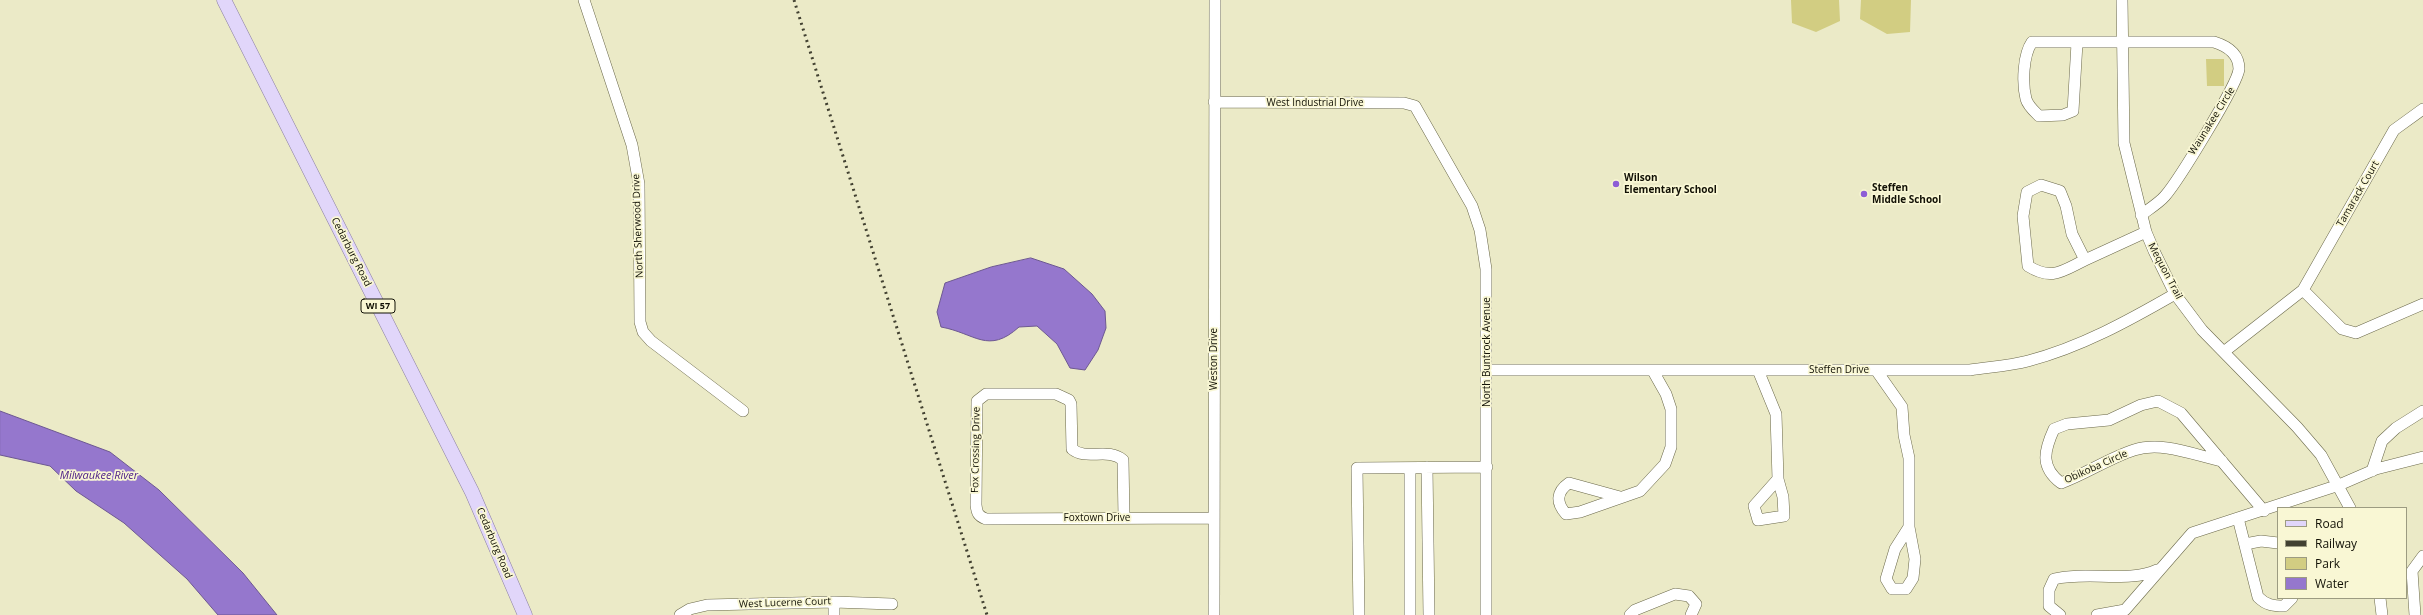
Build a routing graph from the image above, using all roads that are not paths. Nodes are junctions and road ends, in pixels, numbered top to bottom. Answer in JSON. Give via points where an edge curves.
{"nodes":[{"id":1,"x":224,"y":0,"type":"edge"},
{"id":2,"x":584,"y":0,"type":"edge"},
{"id":3,"x":1215,"y":0,"type":"edge"},
{"id":4,"x":2122,"y":0,"type":"edge"},
{"id":5,"x":2122,"y":41,"type":"junction"},
{"id":6,"x":2077,"y":43,"type":"junction"},
{"id":7,"x":1214,"y":102,"type":"junction"},
{"id":8,"x":1415,"y":106,"type":"joint"},
{"id":9,"x":2423,"y":109,"type":"edge"},
{"id":10,"x":2141,"y":215,"type":"junction"},
{"id":11,"x":2146,"y":232,"type":"junction"},
{"id":12,"x":2085,"y":260,"type":"junction"},
{"id":13,"x":2303,"y":290,"type":"junction"},
{"id":14,"x":2175,"y":294,"type":"junction"},
{"id":15,"x":2423,"y":304,"type":"edge"},
{"id":16,"x":2225,"y":351,"type":"junction"},
{"id":17,"x":1487,"y":370,"type":"junction"},
{"id":18,"x":1758,"y":370,"type":"junction"},
{"id":19,"x":1876,"y":370,"type":"junction"},
{"id":20,"x":1653,"y":371,"type":"junction"},
{"id":21,"x":743,"y":411,"type":"dead end"},
{"id":22,"x":2423,"y":411,"type":"edge"},
{"id":23,"x":2423,"y":457,"type":"edge"},
{"id":24,"x":2222,"y":461,"type":"junction"},
{"id":25,"x":1487,"y":467,"type":"junction"},
{"id":26,"x":1410,"y":468,"type":"junction"},
{"id":27,"x":1427,"y":468,"type":"junction"},
{"id":28,"x":2372,"y":471,"type":"junction"},
{"id":29,"x":1778,"y":479,"type":"dead end"},
{"id":30,"x":2339,"y":485,"type":"junction"},
{"id":31,"x":1620,"y":497,"type":"junction"},
{"id":32,"x":2350,"y":507,"type":"edge"},
{"id":33,"x":2264,"y":510,"type":"junction"},
{"id":34,"x":980,"y":517,"type":"joint"},
{"id":35,"x":1124,"y":518,"type":"junction"},
{"id":36,"x":1214,"y":518,"type":"junction"},
{"id":37,"x":2238,"y":518,"type":"junction"},
{"id":38,"x":1909,"y":527,"type":"junction"},
{"id":39,"x":2277,"y":543,"type":"edge"},
{"id":40,"x":2245,"y":544,"type":"junction"},
{"id":41,"x":2423,"y":556,"type":"edge"},
{"id":42,"x":2160,"y":569,"type":"junction"},
{"id":43,"x":2291,"y":599,"type":"edge"},
{"id":44,"x":2380,"y":599,"type":"edge"},
{"id":45,"x":834,"y":602,"type":"junction"},
{"id":46,"x":892,"y":604,"type":"dead end"},
{"id":47,"x":525,"y":615,"type":"edge"},
{"id":48,"x":680,"y":615,"type":"edge"},
{"id":49,"x":834,"y":615,"type":"edge"},
{"id":50,"x":1214,"y":615,"type":"edge"},
{"id":51,"x":1359,"y":615,"type":"edge"},
{"id":52,"x":1410,"y":615,"type":"edge"},
{"id":53,"x":1429,"y":615,"type":"edge"},
{"id":54,"x":1486,"y":615,"type":"edge"},
{"id":55,"x":1630,"y":615,"type":"edge"},
{"id":56,"x":1691,"y":615,"type":"edge"},
{"id":57,"x":2060,"y":615,"type":"edge"},
{"id":58,"x":2097,"y":615,"type":"edge"},
{"id":59,"x":2382,"y":615,"type":"edge"},
{"id":60,"x":2415,"y":615,"type":"edge"}],
"edges":[{"from":1,"to":47,"type":"main road","name":"Cedarburg Road","number":"WI 57","via":[[472,492]]},
{"from":2,"to":21,"type":"street","name":"North Sherwood Drive","via":[[633,153],[639,184],[640,322],[643,332],[651,341]]},
{"from":3,"to":7,"type":"street","name":"Weston Drive"},
{"from":4,"to":5,"type":"street","name":"Mequon Trail"},
{"from":5,"to":6,"type":"street","name":"Waunakee Circle"},
{"from":5,"to":10,"type":"street","name":"Mequon Trail","via":[[2124,142]]},
{"from":5,"to":10,"type":"street","name":"Waunakee Circle","via":[[2214,42],[2227,46],[2233,52],[2239,70],[2235,85],[2165,196]]},
{"from":6,"to":6,"type":"street","name":"Waunakee Circle","via":[[2032,42],[2026,50],[2026,99],[2040,116],[2063,115],[2073,111]]},
{"from":7,"to":8,"type":"street","name":"West Industrial Drive","via":[[1404,103]]},
{"from":7,"to":36,"type":"street","name":"Weston Drive"},
{"from":8,"to":17,"type":"street","name":"North Buntrock Avenue","via":[[1472,206],[1480,230],[1486,268]]},
{"from":9,"to":13,"type":"street","name":"Tamarack Court","via":[[2394,130]]},
{"from":10,"to":11,"type":"street","name":"Mequon Trail"},
{"from":11,"to":12,"type":"street"},
{"from":11,"to":14,"type":"street","name":"Mequon Trail"},
{"from":12,"to":12,"type":"street","via":[[2072,234],[2060,191],[2042,185],[2027,192],[2023,216],[2028,266],[2040,274],[2054,275]]},
{"from":13,"to":15,"type":"street","via":[[2342,329],[2356,333]]},
{"from":13,"to":16,"type":"street","name":"Tamarack Court"},
{"from":14,"to":16,"type":"street","name":"Mequon Trail","via":[[2202,330]]},
{"from":14,"to":19,"type":"street","name":"Steffen Drive","via":[[2118,326],[2076,345],[2027,361],[1970,370]]},
{"from":16,"to":30,"type":"street","name":"Mequon Trail","via":[[2321,455]]},
{"from":17,"to":20,"type":"street","name":"Steffen Drive"},
{"from":17,"to":25,"type":"street","name":"North Buntrock Avenue"},
{"from":18,"to":19,"type":"street","name":"Steffen Drive"},
{"from":18,"to":20,"type":"street","name":"Steffen Drive"},
{"from":18,"to":29,"type":"street","via":[[1776,414]]},
{"from":19,"to":38,"type":"street","via":[[1902,407],[1909,458]]},
{"from":20,"to":31,"type":"street","via":[[1671,409],[1671,447],[1665,464],[1640,491]]},
{"from":22,"to":28,"type":"street","via":[[2396,428],[2382,441]]},
{"from":23,"to":28,"type":"street"},
{"from":24,"to":24,"type":"street","name":"Obikoba Circle","via":[[2181,413],[2158,401],[2141,405],[2109,420],[2067,424],[2054,429],[2046,446],[2046,463],[2052,476],[2061,483],[2134,450],[2158,448],[2184,451]]},
{"from":24,"to":33,"type":"street","name":"Obikoba Circle"},
{"from":25,"to":27,"type":"street"},
{"from":25,"to":54,"type":"street","name":"North Buntrock Avenue"},
{"from":26,"to":27,"type":"street"},
{"from":26,"to":51,"type":"street","via":[[1357,468]]},
{"from":26,"to":52,"type":"street"},
{"from":27,"to":53,"type":"street"},
{"from":28,"to":30,"type":"street"},
{"from":30,"to":32,"type":"street","name":"Mequon Trail"},
{"from":30,"to":33,"type":"street"},
{"from":31,"to":31,"type":"street","via":[[1569,483],[1558,496],[1559,506],[1566,514],[1580,512]]},
{"from":33,"to":37,"type":"street"},
{"from":34,"to":35,"type":"street","name":"Foxtown Drive"},
{"from":34,"to":35,"type":"street","name":"Fox Crossing Drive","via":[[976,504],[977,401],[986,394],[1056,394],[1069,400],[1071,404],[1072,449],[1080,453],[1112,454],[1123,460]]},
{"from":35,"to":36,"type":"street","name":"Foxtown Drive"},
{"from":36,"to":50,"type":"street","name":"Weston Drive"},
{"from":37,"to":40,"type":"street"},
{"from":37,"to":42,"type":"street","via":[[2192,533]]},
{"from":38,"to":38,"type":"street","via":[[1895,549],[1886,579],[1892,589],[1906,589],[1913,578],[1915,559]]},
{"from":39,"to":40,"type":"street","via":[[2261,541]]},
{"from":40,"to":43,"type":"street","via":[[2258,597],[2264,603],[2273,606],[2284,606]]},
{"from":41,"to":60,"type":"street","via":[[2412,571]]},
{"from":42,"to":57,"type":"street","via":[[2145,576],[2071,575],[2054,579],[2048,590],[2048,606]]},
{"from":42,"to":58,"type":"street","via":[[2125,610]]},
{"from":44,"to":59,"type":"street"},
{"from":45,"to":46,"type":"street","name":"West Lucerne Court"},
{"from":45,"to":48,"type":"street","name":"West Lucerne Court","via":[[708,605],[690,609]]},
{"from":45,"to":49,"type":"street"},
{"from":55,"to":56,"type":"street","via":[[1635,610],[1675,594],[1690,596],[1696,604]]}]}
